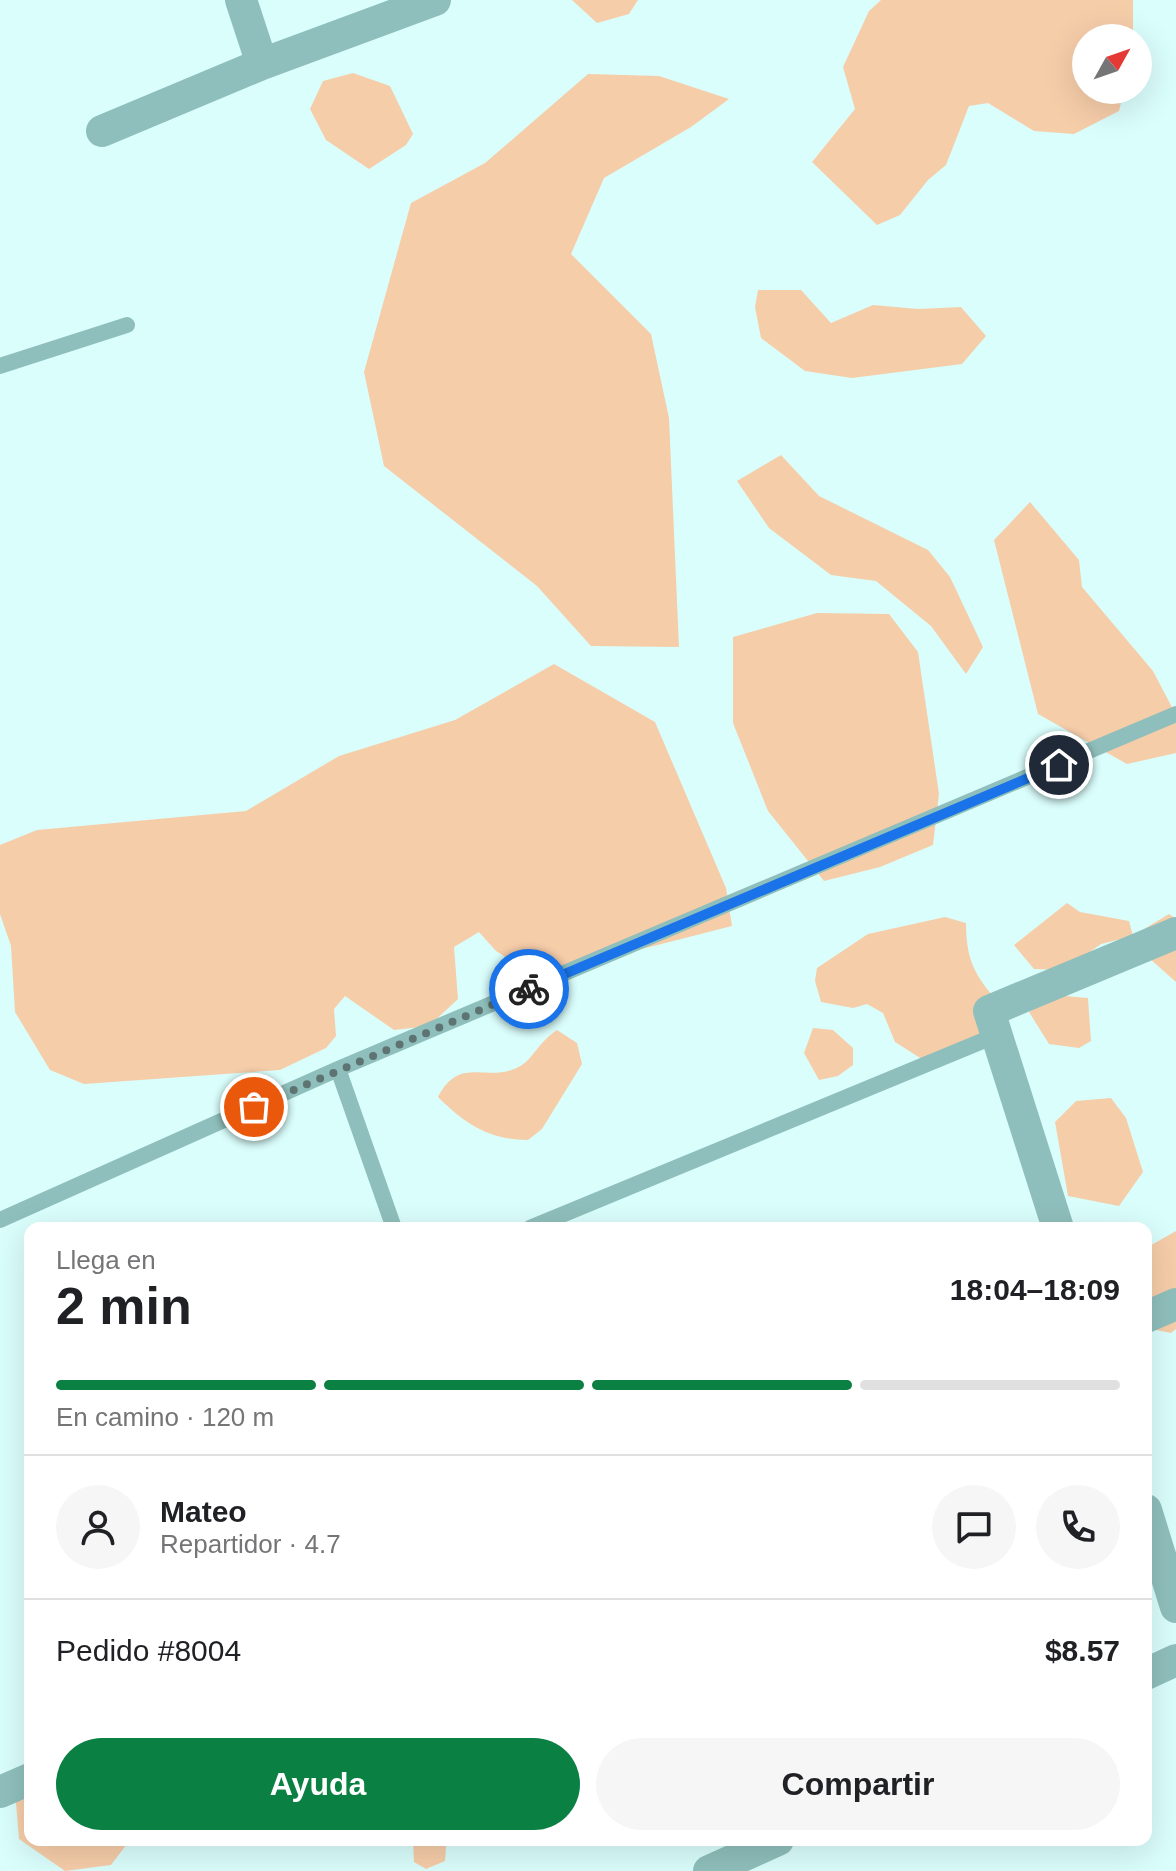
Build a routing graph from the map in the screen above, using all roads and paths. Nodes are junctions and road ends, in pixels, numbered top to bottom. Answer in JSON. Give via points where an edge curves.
{"nodes":[{"id":1,"x":241,"y":0,"type":"edge"},
{"id":2,"x":435,"y":0,"type":"edge"},
{"id":3,"x":262,"y":64,"type":"junction"},
{"id":4,"x":102,"y":131,"type":"dead end"},
{"id":5,"x":127,"y":325,"type":"dead end"},
{"id":6,"x":0,"y":366,"type":"edge"},
{"id":7,"x":1176,"y":714,"type":"edge"},
{"id":8,"x":1176,"y":933,"type":"edge"},
{"id":9,"x":997,"y":1035,"type":"junction"},
{"id":10,"x":338,"y":1069,"type":"junction"},
{"id":11,"x":0,"y":1220,"type":"edge"},
{"id":12,"x":392,"y":1222,"type":"edge"},
{"id":13,"x":545,"y":1222,"type":"edge"},
{"id":14,"x":1056,"y":1222,"type":"edge"},
{"id":15,"x":1176,"y":1304,"type":"edge"},
{"id":16,"x":1152,"y":1314,"type":"edge"},
{"id":17,"x":1152,"y":1529,"type":"edge"},
{"id":18,"x":1176,"y":1607,"type":"edge"},
{"id":19,"x":1176,"y":1660,"type":"edge"},
{"id":20,"x":1152,"y":1671,"type":"edge"},
{"id":21,"x":24,"y":1782,"type":"edge"},
{"id":22,"x":0,"y":1792,"type":"edge"},
{"id":23,"x":765,"y":1846,"type":"edge"},
{"id":24,"x":709,"y":1871,"type":"edge"}],
"edges":[{"from":1,"to":3,"type":"street"},
{"from":2,"to":3,"type":"street"},
{"from":3,"to":4,"type":"street"},
{"from":5,"to":6,"type":"lane"},
{"from":7,"to":10,"type":"lane"},
{"from":8,"to":9,"type":"street","via":[[989,1011]]},
{"from":9,"to":13,"type":"lane"},
{"from":9,"to":14,"type":"street"},
{"from":10,"to":11,"type":"lane"},
{"from":10,"to":12,"type":"lane"},
{"from":15,"to":16,"type":"street"},
{"from":17,"to":18,"type":"street"},
{"from":19,"to":20,"type":"street"},
{"from":21,"to":22,"type":"street"},
{"from":23,"to":24,"type":"street"}]}
